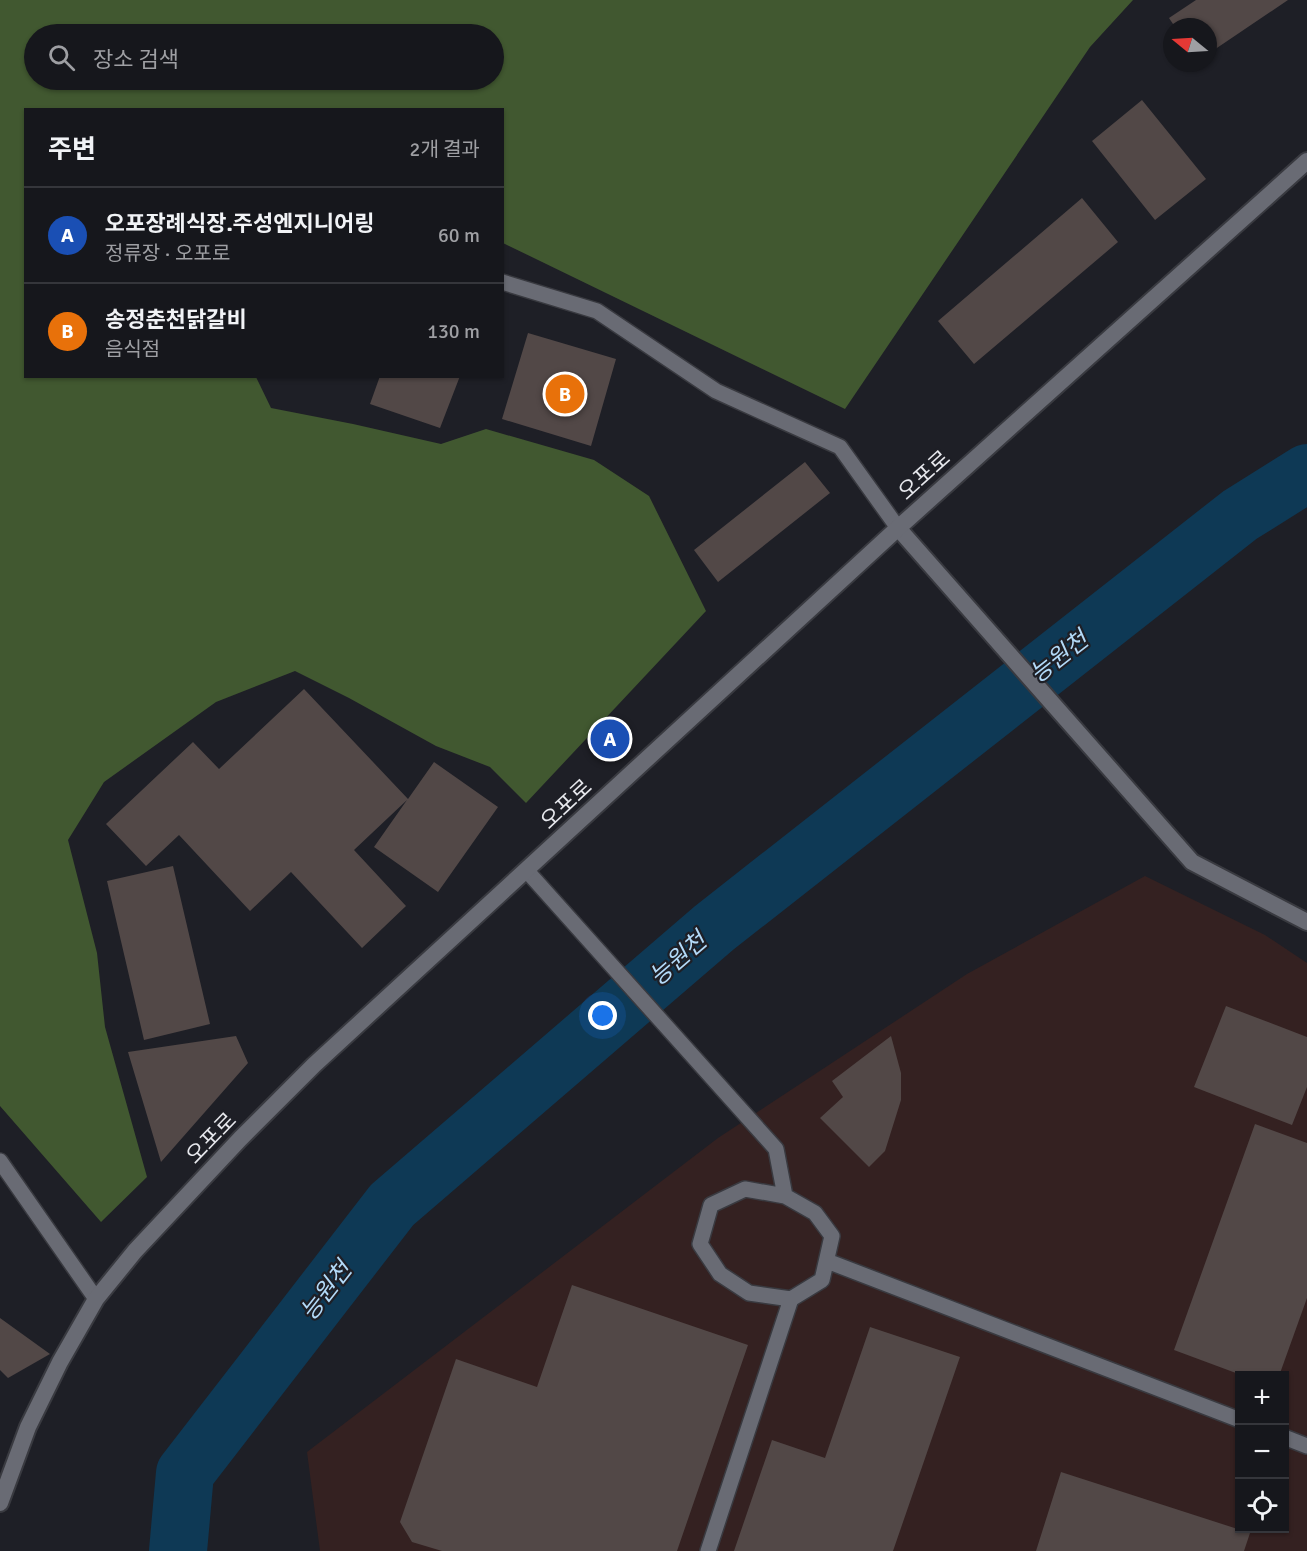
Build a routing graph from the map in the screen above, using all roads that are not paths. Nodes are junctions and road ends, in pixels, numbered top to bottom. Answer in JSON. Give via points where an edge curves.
{"nodes":[{"id":1,"x":1307,"y":161,"type":"edge"},
{"id":2,"x":504,"y":283,"type":"edge"},
{"id":3,"x":898,"y":528,"type":"junction"},
{"id":4,"x":527,"y":871,"type":"junction"},
{"id":5,"x":1307,"y":922,"type":"edge"},
{"id":6,"x":0,"y":1161,"type":"edge"},
{"id":7,"x":785,"y":1196,"type":"junction"},
{"id":8,"x":826,"y":1261,"type":"junction"},
{"id":9,"x":96,"y":1299,"type":"junction"},
{"id":10,"x":791,"y":1299,"type":"junction"},
{"id":11,"x":1235,"y":1418,"type":"edge"},
{"id":12,"x":1289,"y":1439,"type":"edge"},
{"id":13,"x":1307,"y":1446,"type":"edge"},
{"id":14,"x":0,"y":1503,"type":"edge"},
{"id":15,"x":708,"y":1551,"type":"edge"}],
"edges":[{"from":1,"to":3,"type":"street","name":"오포로"},
{"from":2,"to":3,"type":"lane","via":[[597,311],[716,391],[840,447]]},
{"from":3,"to":4,"type":"street","name":"오포로"},
{"from":3,"to":5,"type":"street","via":[[1192,862]]},
{"from":4,"to":7,"type":"lane","via":[[776,1149]]},
{"from":4,"to":9,"type":"street","name":"오포로","via":[[314,1065],[135,1251]]},
{"from":6,"to":9,"type":"lane"},
{"from":7,"to":8,"type":"lane","via":[[815,1213],[832,1236]]},
{"from":7,"to":10,"type":"lane","via":[[745,1189],[711,1205],[700,1244],[720,1274],[749,1293]]},
{"from":8,"to":10,"type":"lane","via":[[822,1280]]},
{"from":8,"to":11,"type":"lane"},
{"from":9,"to":14,"type":"street","name":"오포로","via":[[28,1427]]},
{"from":10,"to":15,"type":"lane"},
{"from":12,"to":13,"type":"lane"}]}
